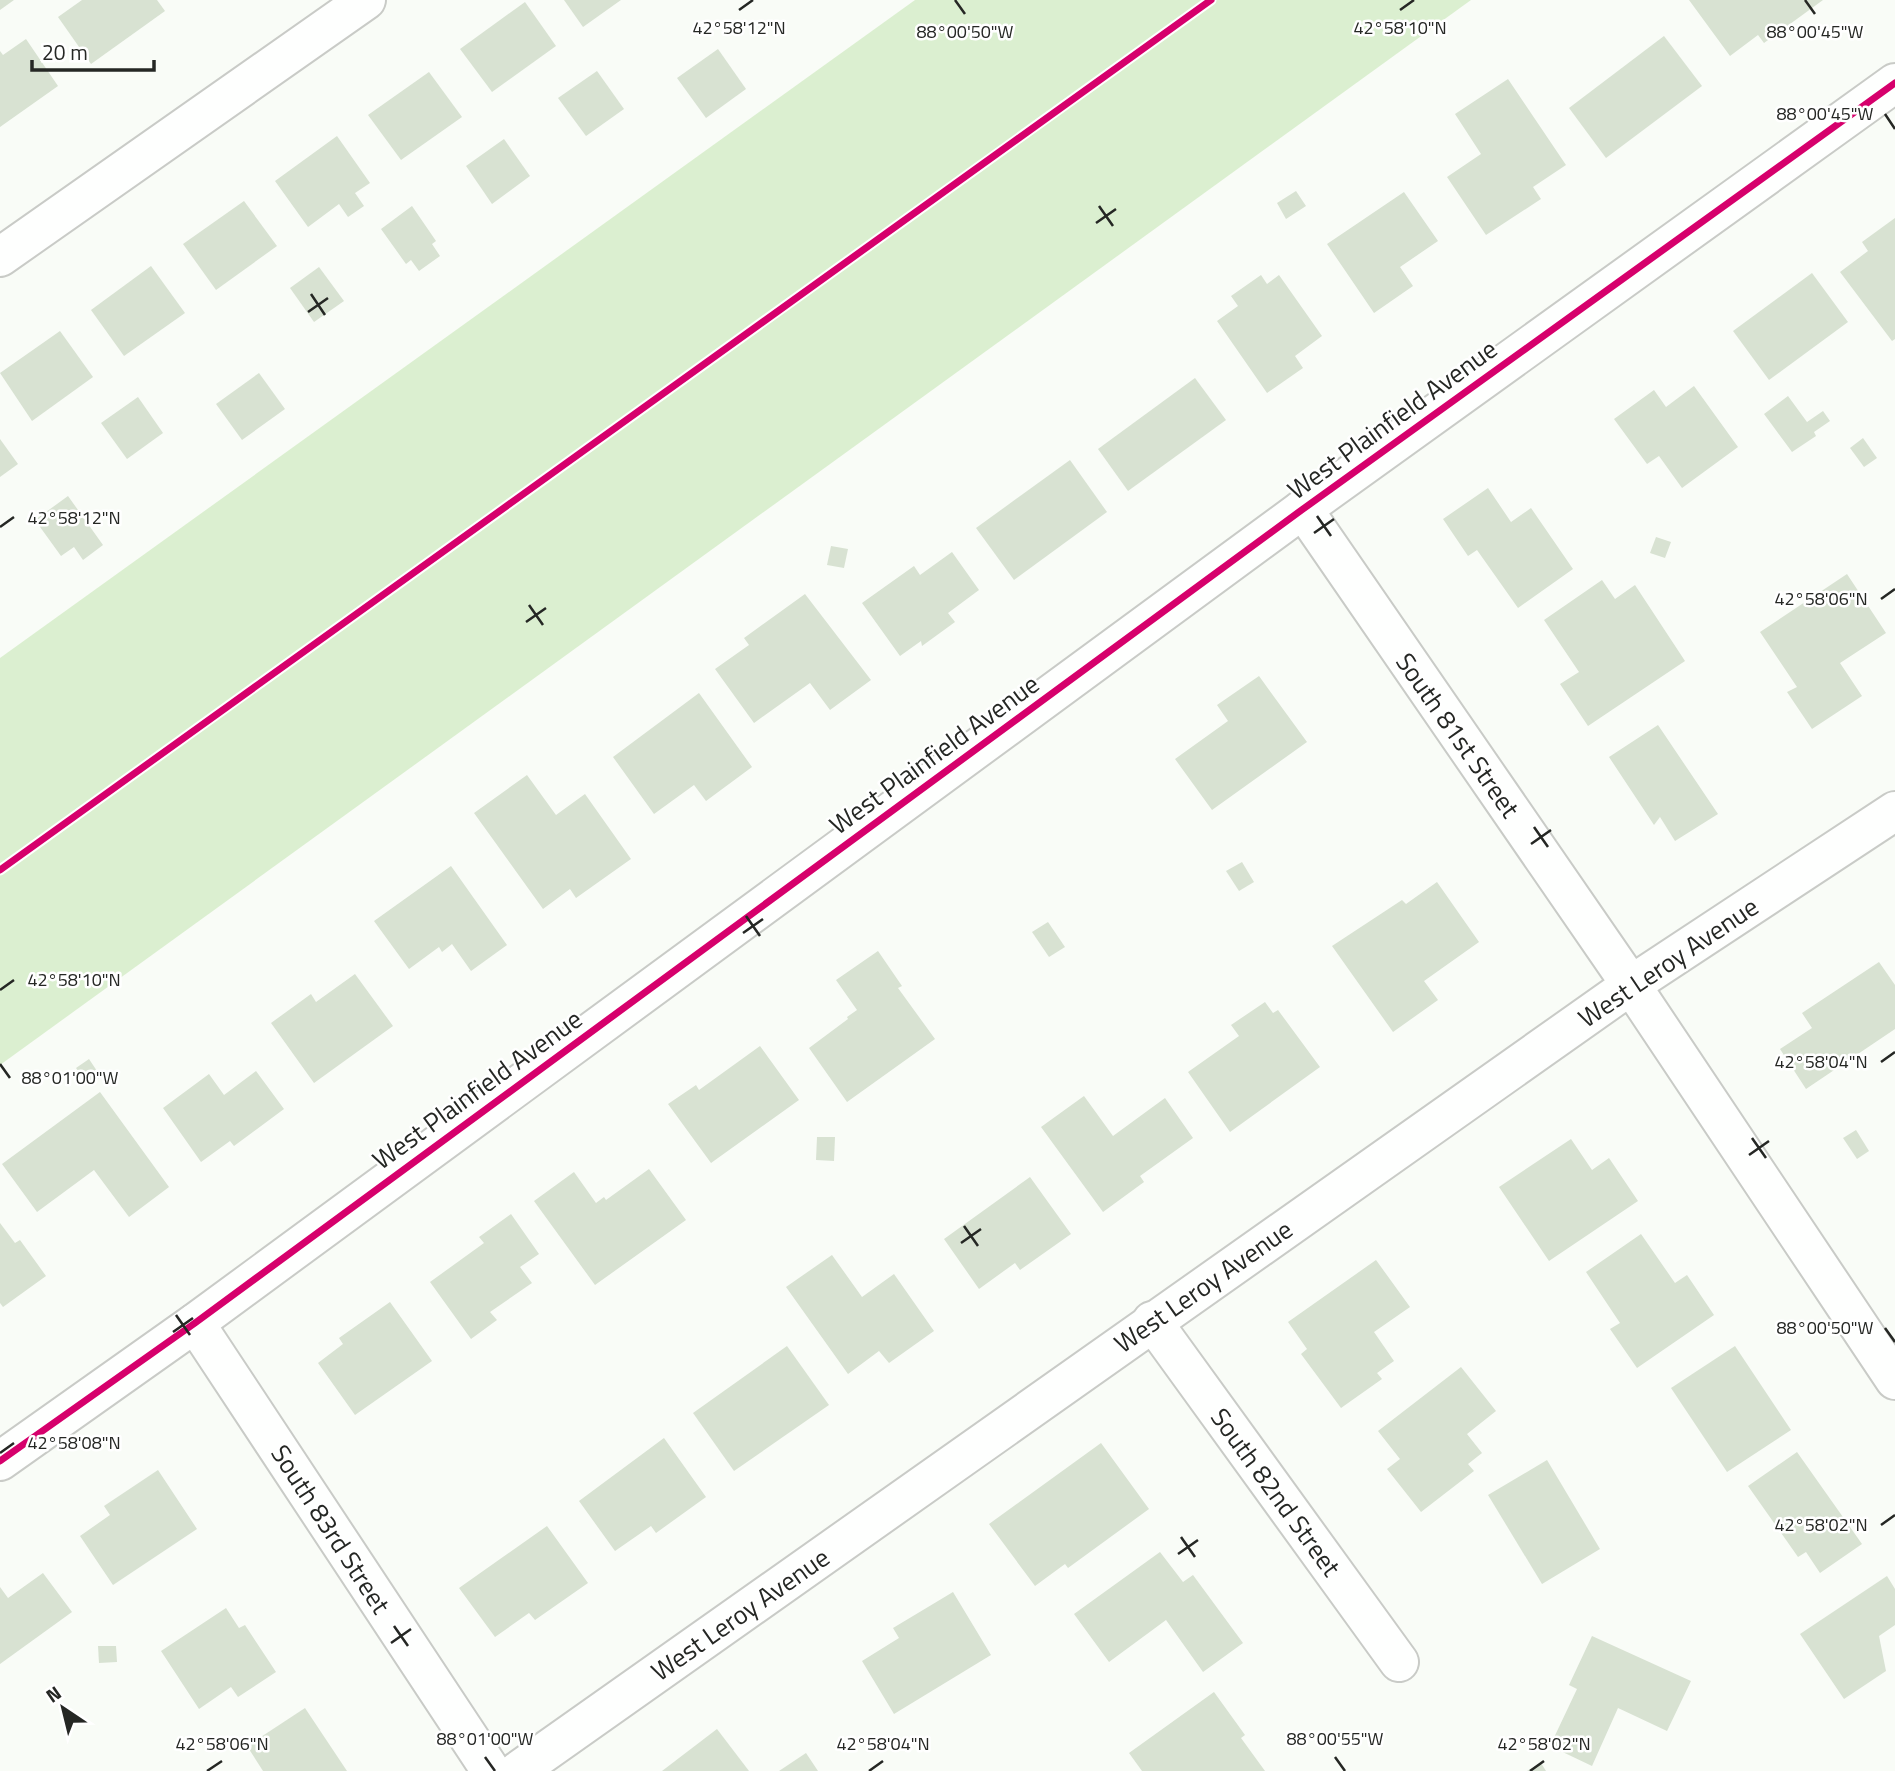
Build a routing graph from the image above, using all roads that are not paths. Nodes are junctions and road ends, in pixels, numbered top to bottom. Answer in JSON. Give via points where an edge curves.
{"nodes":[{"id":1,"x":366,"y":0,"type":"edge"},
{"id":2,"x":1895,"y":83,"type":"edge"},
{"id":3,"x":0,"y":257,"type":"edge"},
{"id":4,"x":1303,"y":509,"type":"junction"},
{"id":5,"x":1895,"y":811,"type":"edge"},
{"id":6,"x":1631,"y":985,"type":"junction"},
{"id":7,"x":1152,"y":1321,"type":"junction"},
{"id":8,"x":195,"y":1323,"type":"junction"},
{"id":9,"x":1895,"y":1380,"type":"edge"},
{"id":10,"x":0,"y":1461,"type":"edge"},
{"id":11,"x":1399,"y":1662,"type":"dead end"},
{"id":12,"x":491,"y":1771,"type":"edge"},
{"id":13,"x":518,"y":1771,"type":"edge"}],
"edges":[{"from":1,"to":3,"type":"street"},
{"from":2,"to":4,"type":"street","name":"West Plainfield Avenue"},
{"from":4,"to":6,"type":"street","name":"South 81st Street"},
{"from":4,"to":8,"type":"street","name":"West Plainfield Avenue"},
{"from":5,"to":6,"type":"street","name":"West Leroy Avenue"},
{"from":6,"to":7,"type":"street","name":"West Leroy Avenue"},
{"from":6,"to":9,"type":"street","name":"South 81st Street"},
{"from":7,"to":11,"type":"street","name":"South 82nd Street"},
{"from":7,"to":13,"type":"street","name":"West Leroy Avenue"},
{"from":8,"to":10,"type":"street","name":"West Plainfield Avenue"},
{"from":8,"to":12,"type":"street","name":"South 83rd Street"}]}
